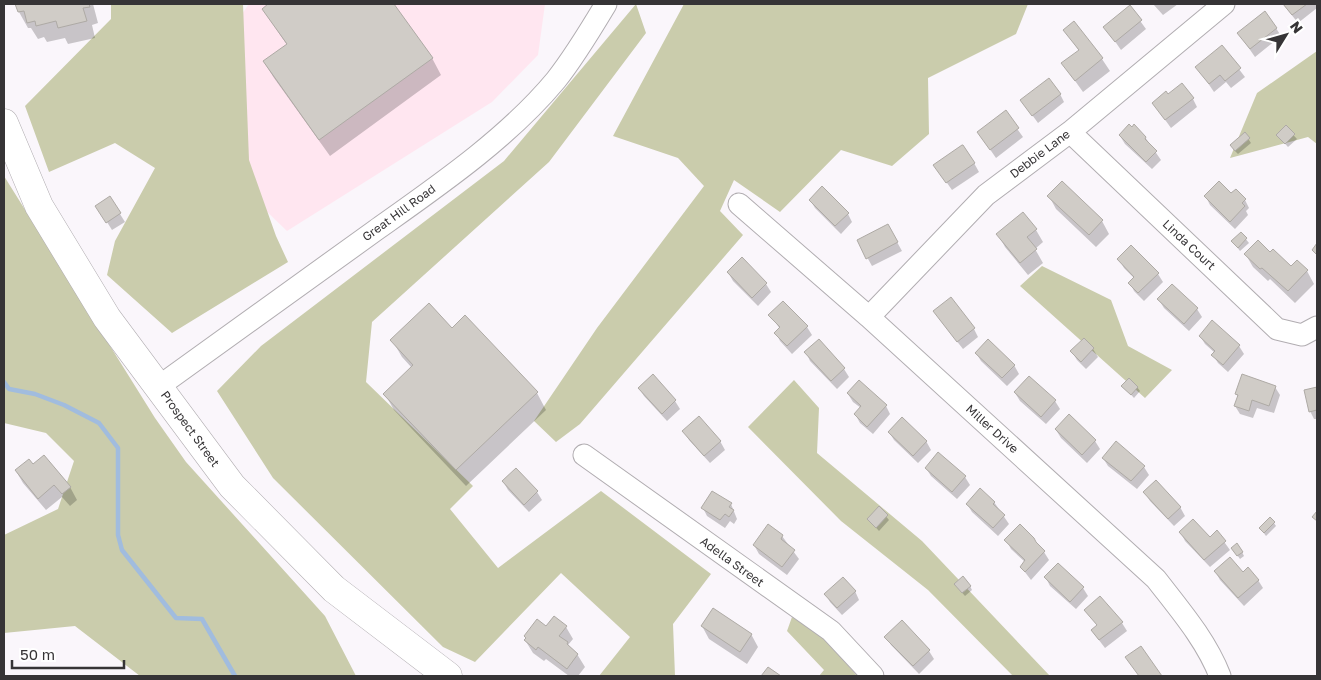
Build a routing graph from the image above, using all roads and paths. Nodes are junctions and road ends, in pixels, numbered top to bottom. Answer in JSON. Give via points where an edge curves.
{"nodes":[{"id":1,"x":606,"y":4,"type":"edge"},
{"id":2,"x":1224,"y":4,"type":"edge"},
{"id":3,"x":4,"y":123,"type":"edge"},
{"id":4,"x":1070,"y":132,"type":"junction"},
{"id":5,"x":739,"y":204,"type":"dead end"},
{"id":6,"x":869,"y":317,"type":"junction"},
{"id":7,"x":1317,"y":327,"type":"edge"},
{"id":8,"x":158,"y":387,"type":"junction"},
{"id":9,"x":584,"y":456,"type":"dead end"},
{"id":10,"x":448,"y":676,"type":"edge"},
{"id":11,"x":873,"y":676,"type":"edge"},
{"id":12,"x":1220,"y":676,"type":"edge"}],
"edges":[{"from":1,"to":8,"type":"street","name":"Great Hill Road","via":[[556,79],[504,133],[439,184]]},
{"from":2,"to":4,"type":"street","name":"Debbie Lane"},
{"from":3,"to":8,"type":"main road","name":"Prospect Street","via":[[39,206],[107,318]]},
{"from":4,"to":6,"type":"street","name":"Debbie Lane","via":[[986,194]]},
{"from":4,"to":7,"type":"street","name":"Linda Court","via":[[1277,329],[1302,335]]},
{"from":5,"to":6,"type":"street","name":"Miller Drive"},
{"from":6,"to":12,"type":"street","name":"Miller Drive","via":[[1156,579],[1213,658]]},
{"from":8,"to":10,"type":"main road","name":"Prospect Street","via":[[232,486],[334,589]]},
{"from":9,"to":11,"type":"street","name":"Adella Street","via":[[831,631]]}]}
